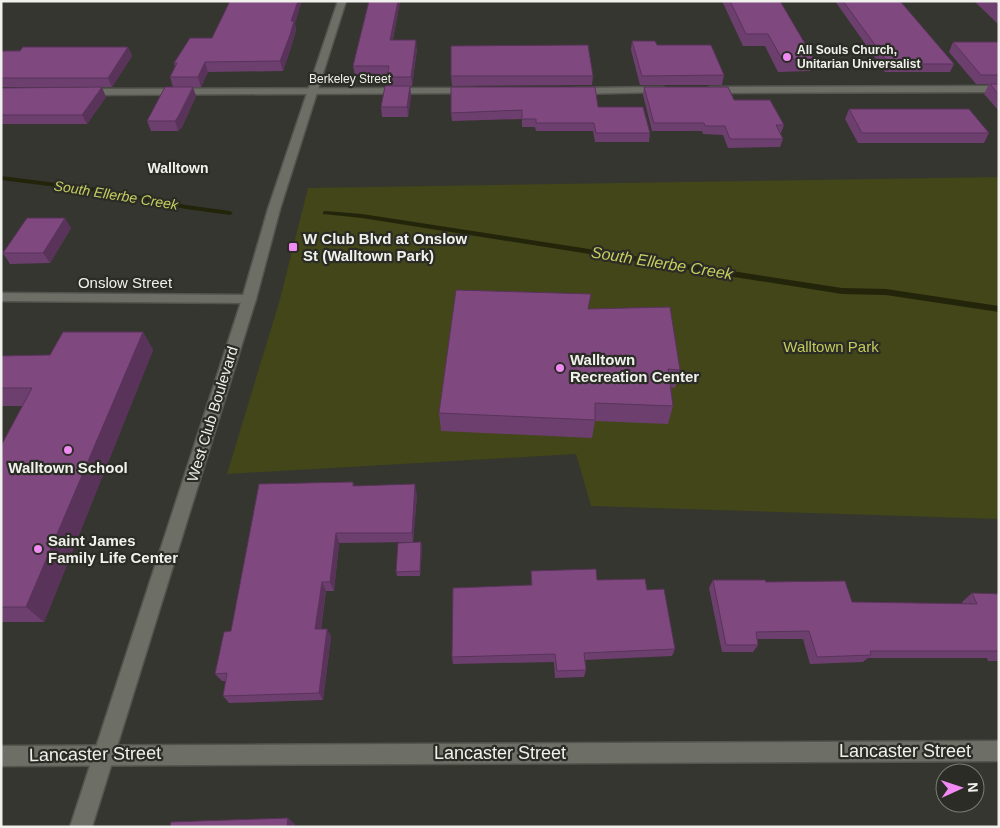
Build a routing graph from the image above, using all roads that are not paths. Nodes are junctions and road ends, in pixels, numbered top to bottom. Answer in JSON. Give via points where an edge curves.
{"nodes":[{"id":1,"x":342,"y":1,"type":"edge"},
{"id":2,"x":999,"y":89,"type":"edge"},
{"id":3,"x":674,"y":90,"type":"edge"},
{"id":4,"x":704,"y":90,"type":"edge"},
{"id":5,"x":485,"y":91,"type":"edge"},
{"id":6,"x":565,"y":91,"type":"edge"},
{"id":7,"x":71,"y":92,"type":"edge"},
{"id":8,"x":312,"y":92,"type":"junction"},
{"id":9,"x":1,"y":298,"type":"edge"},
{"id":10,"x":249,"y":299,"type":"junction"},
{"id":11,"x":999,"y":751,"type":"edge"},
{"id":12,"x":102,"y":754,"type":"junction"},
{"id":13,"x":1,"y":756,"type":"edge"},
{"id":14,"x":80,"y":827,"type":"edge"}],
"edges":[{"from":1,"to":8,"type":"street","name":"West Club Boulevard"},
{"from":2,"to":4,"type":"street"},
{"from":3,"to":6,"type":"street"},
{"from":5,"to":8,"type":"street","name":"Berkeley Street"},
{"from":7,"to":8,"type":"street","name":"Berkeley Street"},
{"from":8,"to":10,"type":"street","name":"West Club Boulevard"},
{"from":9,"to":10,"type":"street","name":"Onslow Street"},
{"from":10,"to":12,"type":"street","name":"West Club Boulevard"},
{"from":11,"to":12,"type":"street","name":"Lancaster Street"},
{"from":12,"to":13,"type":"street","name":"Lancaster Street"},
{"from":12,"to":14,"type":"street","name":"West Club Boulevard"}]}
